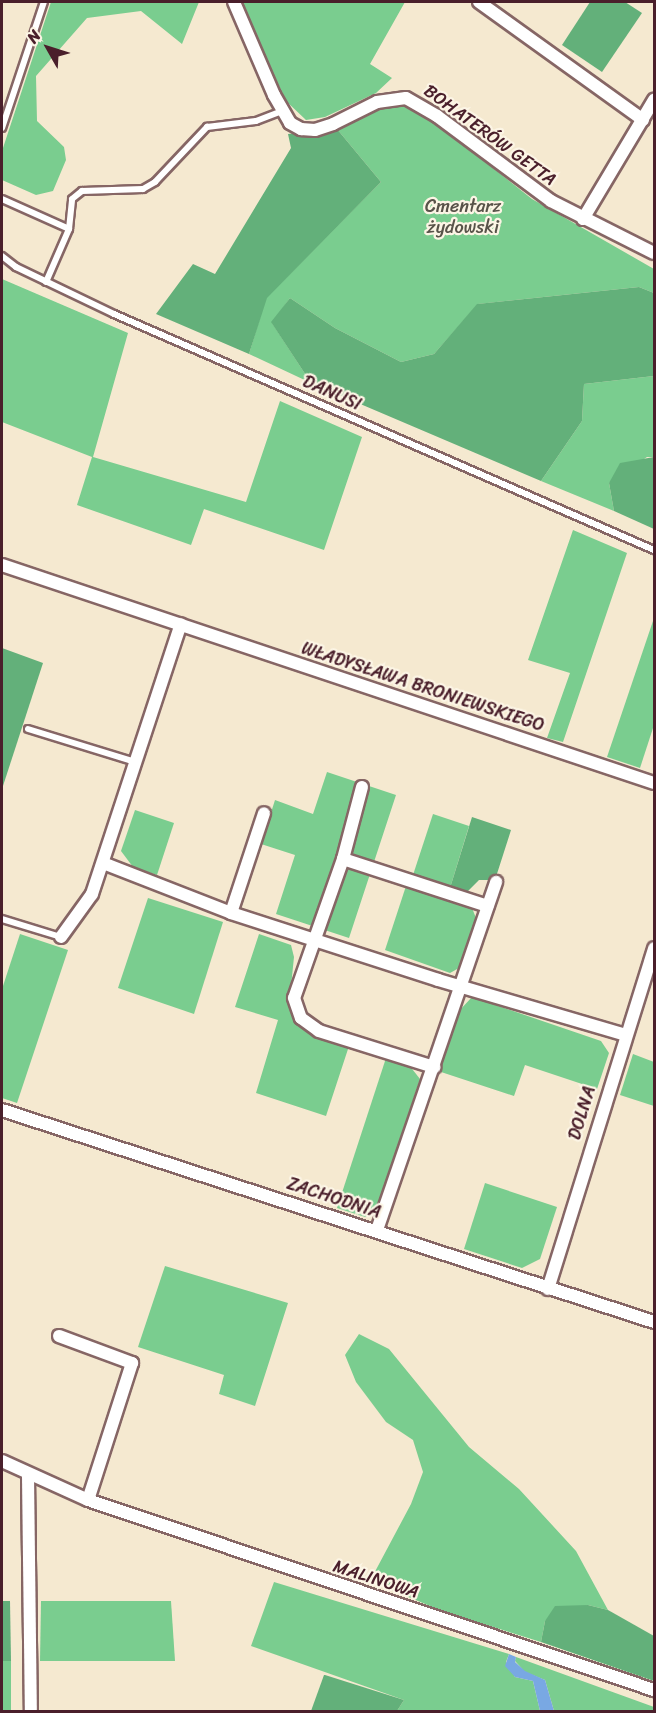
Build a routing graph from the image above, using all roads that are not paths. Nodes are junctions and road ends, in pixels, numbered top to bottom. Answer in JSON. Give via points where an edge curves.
{"nodes":[{"id":1,"x":44,"y":2,"type":"edge"},
{"id":2,"x":234,"y":2,"type":"edge"},
{"id":3,"x":479,"y":2,"type":"edge"},
{"id":4,"x":654,"y":100,"type":"edge"},
{"id":5,"x":282,"y":111,"type":"junction"},
{"id":6,"x":643,"y":120,"type":"junction"},
{"id":7,"x":2,"y":128,"type":"edge"},
{"id":8,"x":2,"y":199,"type":"edge"},
{"id":9,"x":583,"y":219,"type":"junction"},
{"id":10,"x":69,"y":229,"type":"junction"},
{"id":11,"x":654,"y":253,"type":"edge"},
{"id":12,"x":2,"y":256,"type":"edge"},
{"id":13,"x":46,"y":282,"type":"junction"},
{"id":14,"x":654,"y":550,"type":"edge"},
{"id":15,"x":2,"y":565,"type":"edge"},
{"id":16,"x":181,"y":624,"type":"junction"},
{"id":17,"x":28,"y":729,"type":"dead end"},
{"id":18,"x":135,"y":763,"type":"junction"},
{"id":19,"x":654,"y":783,"type":"edge"},
{"id":20,"x":362,"y":787,"type":"dead end"},
{"id":21,"x":264,"y":813,"type":"dead end"},
{"id":22,"x":343,"y":859,"type":"junction"},
{"id":23,"x":103,"y":863,"type":"junction"},
{"id":24,"x":496,"y":882,"type":"dead end"},
{"id":25,"x":488,"y":906,"type":"junction"},
{"id":26,"x":231,"y":913,"type":"junction"},
{"id":27,"x":2,"y":919,"type":"edge"},
{"id":28,"x":61,"y":937,"type":"joint"},
{"id":29,"x":315,"y":939,"type":"junction"},
{"id":30,"x":654,"y":948,"type":"edge"},
{"id":31,"x":463,"y":985,"type":"junction"},
{"id":32,"x":626,"y":1035,"type":"junction"},
{"id":33,"x":434,"y":1067,"type":"junction"},
{"id":34,"x":2,"y":1110,"type":"edge"},
{"id":35,"x":377,"y":1230,"type":"junction"},
{"id":36,"x":548,"y":1289,"type":"junction"},
{"id":37,"x":654,"y":1322,"type":"edge"},
{"id":38,"x":59,"y":1336,"type":"dead end"},
{"id":39,"x":2,"y":1461,"type":"edge"},
{"id":40,"x":28,"y":1476,"type":"junction"},
{"id":41,"x":88,"y":1500,"type":"junction"},
{"id":42,"x":654,"y":1690,"type":"edge"},
{"id":43,"x":31,"y":1712,"type":"edge"}],
"edges":[{"from":1,"to":7,"type":"lane"},
{"from":2,"to":5,"type":"street","name":"BOHATERÓW GETTA"},
{"from":3,"to":6,"type":"street"},
{"from":4,"to":6,"type":"street"},
{"from":5,"to":9,"type":"street","name":"BOHATERÓW GETTA","via":[[290,123],[315,130],[377,102],[406,98]]},
{"from":5,"to":10,"type":"lane","via":[[256,121],[207,127],[155,182],[143,189],[82,191],[72,199]]},
{"from":6,"to":9,"type":"street"},
{"from":8,"to":10,"type":"lane"},
{"from":9,"to":11,"type":"street","name":"BOHATERÓW GETTA"},
{"from":10,"to":13,"type":"lane"},
{"from":12,"to":13,"type":"lane","name":"DANUSI"},
{"from":13,"to":14,"type":"lane","name":"DANUSI"},
{"from":15,"to":16,"type":"street","name":"WŁADYSŁAWA BRONIEWSKIEGO"},
{"from":16,"to":18,"type":"street"},
{"from":16,"to":19,"type":"street","name":"WŁADYSŁAWA BRONIEWSKIEGO"},
{"from":17,"to":18,"type":"lane"},
{"from":18,"to":23,"type":"street"},
{"from":20,"to":22,"type":"street"},
{"from":21,"to":26,"type":"street"},
{"from":22,"to":25,"type":"street"},
{"from":22,"to":29,"type":"street"},
{"from":23,"to":26,"type":"street"},
{"from":23,"to":28,"type":"street","via":[[87,903]]},
{"from":24,"to":25,"type":"street"},
{"from":25,"to":31,"type":"street"},
{"from":26,"to":29,"type":"street"},
{"from":27,"to":28,"type":"lane"},
{"from":29,"to":31,"type":"street"},
{"from":29,"to":33,"type":"street","via":[[294,998],[301,1018],[319,1031]]},
{"from":30,"to":32,"type":"street","name":"DOLNA"},
{"from":31,"to":32,"type":"street"},
{"from":31,"to":33,"type":"street"},
{"from":32,"to":36,"type":"street","name":"DOLNA"},
{"from":33,"to":35,"type":"street"},
{"from":34,"to":35,"type":"street","name":"ZACHODNIA"},
{"from":35,"to":36,"type":"street","name":"ZACHODNIA"},
{"from":36,"to":37,"type":"street","name":"ZACHODNIA"},
{"from":38,"to":41,"type":"street","via":[[132,1363]]},
{"from":39,"to":40,"type":"street","name":"MALINOWA"},
{"from":40,"to":41,"type":"street","name":"MALINOWA"},
{"from":40,"to":43,"type":"street"},
{"from":41,"to":42,"type":"street","name":"MALINOWA"}]}
